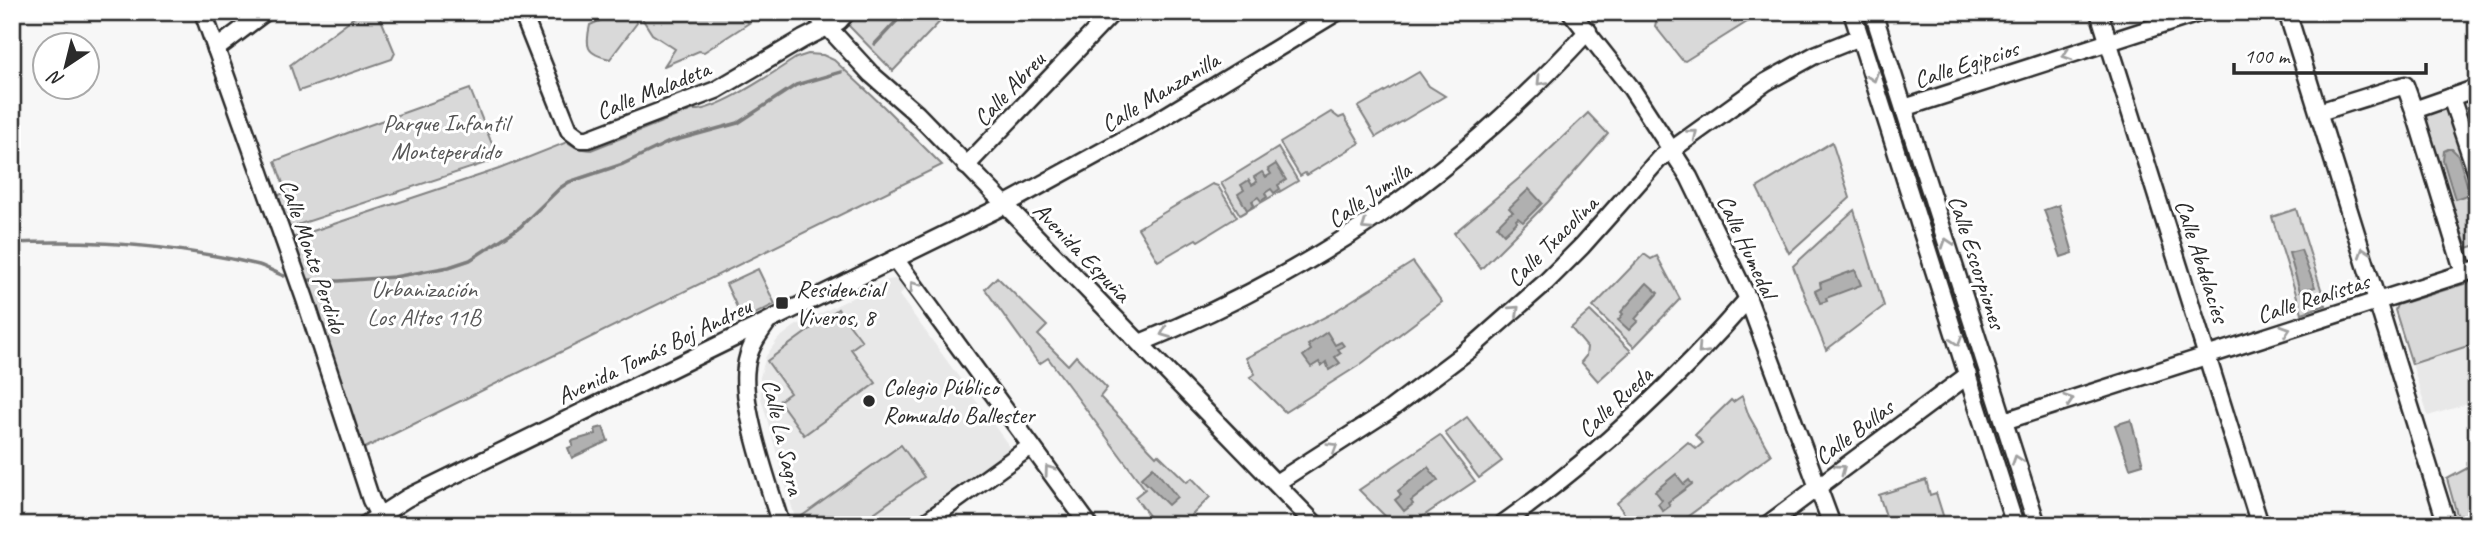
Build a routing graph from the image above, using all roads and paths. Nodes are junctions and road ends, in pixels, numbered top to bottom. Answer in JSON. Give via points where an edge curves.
{"nodes":[{"id":1,"x":203,"y":12,"type":"edge"},
{"id":2,"x":265,"y":12,"type":"edge"},
{"id":3,"x":522,"y":12,"type":"edge"},
{"id":4,"x":814,"y":12,"type":"edge"},
{"id":5,"x":847,"y":12,"type":"edge"},
{"id":6,"x":1113,"y":12,"type":"edge"},
{"id":7,"x":1337,"y":12,"type":"edge"},
{"id":8,"x":1571,"y":12,"type":"edge"},
{"id":9,"x":1852,"y":12,"type":"edge"},
{"id":10,"x":1873,"y":12,"type":"edge"},
{"id":11,"x":2099,"y":12,"type":"edge"},
{"id":12,"x":2202,"y":12,"type":"edge"},
{"id":13,"x":2287,"y":12,"type":"edge"},
{"id":14,"x":828,"y":28,"type":"junction"},
{"id":15,"x":1588,"y":31,"type":"junction"},
{"id":16,"x":1860,"y":37,"type":"junction"},
{"id":17,"x":2108,"y":42,"type":"junction"},
{"id":18,"x":216,"y":49,"type":"junction"},
{"id":19,"x":2477,"y":89,"type":"edge"},
{"id":20,"x":2451,"y":97,"type":"junction"},
{"id":21,"x":1904,"y":108,"type":"junction"},
{"id":22,"x":2414,"y":110,"type":"junction"},
{"id":23,"x":2319,"y":112,"type":"junction"},
{"id":24,"x":1672,"y":151,"type":"junction"},
{"id":25,"x":2473,"y":151,"type":"edge"},
{"id":26,"x":967,"y":166,"type":"junction"},
{"id":27,"x":2477,"y":174,"type":"edge"},
{"id":28,"x":1004,"y":205,"type":"junction"},
{"id":29,"x":895,"y":259,"type":"junction"},
{"id":30,"x":2471,"y":271,"type":"edge"},
{"id":31,"x":1748,"y":299,"type":"junction"},
{"id":32,"x":2379,"y":300,"type":"junction"},
{"id":33,"x":768,"y":321,"type":"junction"},
{"id":34,"x":1140,"y":343,"type":"junction"},
{"id":35,"x":722,"y":344,"type":"junction"},
{"id":36,"x":2208,"y":355,"type":"junction"},
{"id":37,"x":747,"y":359,"type":"junction"},
{"id":38,"x":1968,"y":375,"type":"junction"},
{"id":39,"x":2004,"y":421,"type":"junction"},
{"id":40,"x":1031,"y":446,"type":"junction"},
{"id":41,"x":1276,"y":484,"type":"junction"},
{"id":42,"x":1818,"y":487,"type":"junction"},
{"id":43,"x":381,"y":520,"type":"edge"},
{"id":44,"x":365,"y":525,"type":"edge"},
{"id":45,"x":781,"y":525,"type":"edge"},
{"id":46,"x":922,"y":525,"type":"edge"},
{"id":47,"x":1089,"y":525,"type":"edge"},
{"id":48,"x":1316,"y":525,"type":"edge"},
{"id":49,"x":1501,"y":525,"type":"edge"},
{"id":50,"x":1767,"y":525,"type":"edge"},
{"id":51,"x":1832,"y":525,"type":"edge"},
{"id":52,"x":2015,"y":525,"type":"edge"},
{"id":53,"x":2037,"y":525,"type":"edge"},
{"id":54,"x":2260,"y":525,"type":"edge"},
{"id":55,"x":2447,"y":525,"type":"edge"}],
"edges":[{"from":1,"to":18,"type":"street","name":"Calle Monte Perdido"},
{"from":2,"to":18,"type":"street"},
{"from":3,"to":14,"type":"street","name":"Calle Maladeta","via":[[569,130],[581,139],[716,90]]},
{"from":4,"to":14,"type":"street","name":"Avenida Espuña"},
{"from":5,"to":14,"type":"street"},
{"from":6,"to":26,"type":"street","name":"Calle Abreu"},
{"from":7,"to":28,"type":"street","name":"Calle Manzanilla","via":[[1119,144]]},
{"from":8,"to":15,"type":"street","name":"Calle Humedal"},
{"from":9,"to":16,"type":"street","name":"Calle Escorpiones"},
{"from":10,"to":21,"type":"street","name":"Calle Escorpiones"},
{"from":11,"to":17,"type":"street","name":"Calle Abdelacíes"},
{"from":12,"to":17,"type":"street","name":"Calle Egipcios"},
{"from":13,"to":23,"type":"street"},
{"from":14,"to":26,"type":"street","name":"Avenida Espuña"},
{"from":15,"to":24,"type":"street","name":"Calle Humedal"},
{"from":15,"to":34,"type":"street","name":"Calle Jumilla","one_way":true,"via":[[1461,155],[1367,225],[1273,282]]},
{"from":24,"to":16,"type":"street","name":"Calle Txacolina","one_way":true,"via":[[1766,82]]},
{"from":16,"to":38,"type":"street","name":"Calle Escorpiones","one_way":true},
{"from":17,"to":21,"type":"street","name":"Calle Egipcios","one_way":true},
{"from":17,"to":36,"type":"street","name":"Calle Abdelacíes"},
{"from":18,"to":43,"type":"street","name":"Calle Monte Perdido"},
{"from":19,"to":20,"type":"street"},
{"from":20,"to":22,"type":"street"},
{"from":20,"to":25,"type":"street"},
{"from":39,"to":21,"type":"street","name":"Calle Escorpiones","one_way":true},
{"from":22,"to":23,"type":"street","via":[[2405,85]]},
{"from":22,"to":30,"type":"street"},
{"from":32,"to":23,"type":"street","one_way":true},
{"from":24,"to":31,"type":"street","name":"Calle Humedal"},
{"from":41,"to":24,"type":"street","name":"Calle Txacolina","one_way":true,"via":[[1388,411],[1470,349],[1546,282],[1655,163]]},
{"from":25,"to":27,"type":"street"},
{"from":26,"to":28,"type":"street","name":"Avenida Espuña"},
{"from":28,"to":29,"type":"street","name":"Avenida Tomás Boj Andreu"},
{"from":28,"to":34,"type":"street","name":"Avenida Espuña"},
{"from":29,"to":33,"type":"street","name":"Avenida Tomás Boj Andreu"},
{"from":40,"to":29,"type":"street","one_way":true},
{"from":30,"to":32,"type":"street","name":"Calle Realistas"},
{"from":31,"to":42,"type":"street","name":"Calle Humedal"},
{"from":31,"to":49,"type":"street","name":"Calle Rueda","one_way":true,"via":[[1634,417]]},
{"from":36,"to":32,"type":"street","name":"Calle Realistas","one_way":true},
{"from":32,"to":55,"type":"street"},
{"from":33,"to":35,"type":"street","name":"Avenida Tomás Boj Andreu"},
{"from":33,"to":37,"type":"street","name":"Calle La Sagra"},
{"from":34,"to":41,"type":"street","name":"Avenida Espuña"},
{"from":35,"to":37,"type":"street","name":"Calle La Sagra","via":[[743,350]]},
{"from":35,"to":43,"type":"street","name":"Avenida Tomás Boj Andreu","via":[[407,498]]},
{"from":39,"to":36,"type":"street","name":"Calle Realistas","one_way":true},
{"from":36,"to":54,"type":"street","name":"Calle Abdelacíes"},
{"from":37,"to":45,"type":"street","name":"Calle La Sagra","via":[[745,393]]},
{"from":42,"to":38,"type":"street","name":"Calle Bullas","one_way":true},
{"from":38,"to":52,"type":"street","name":"Calle Escorpiones"},
{"from":53,"to":39,"type":"street","name":"Calle Escorpiones","one_way":true},
{"from":40,"to":46,"type":"street"},
{"from":47,"to":40,"type":"street","one_way":true},
{"from":41,"to":48,"type":"street","name":"Avenida Espuña"},
{"from":42,"to":50,"type":"street","name":"Calle Bullas"},
{"from":42,"to":51,"type":"street","name":"Calle Humedal"},
{"from":43,"to":44,"type":"street","name":"Avenida Tomás Boj Andreu"}]}
